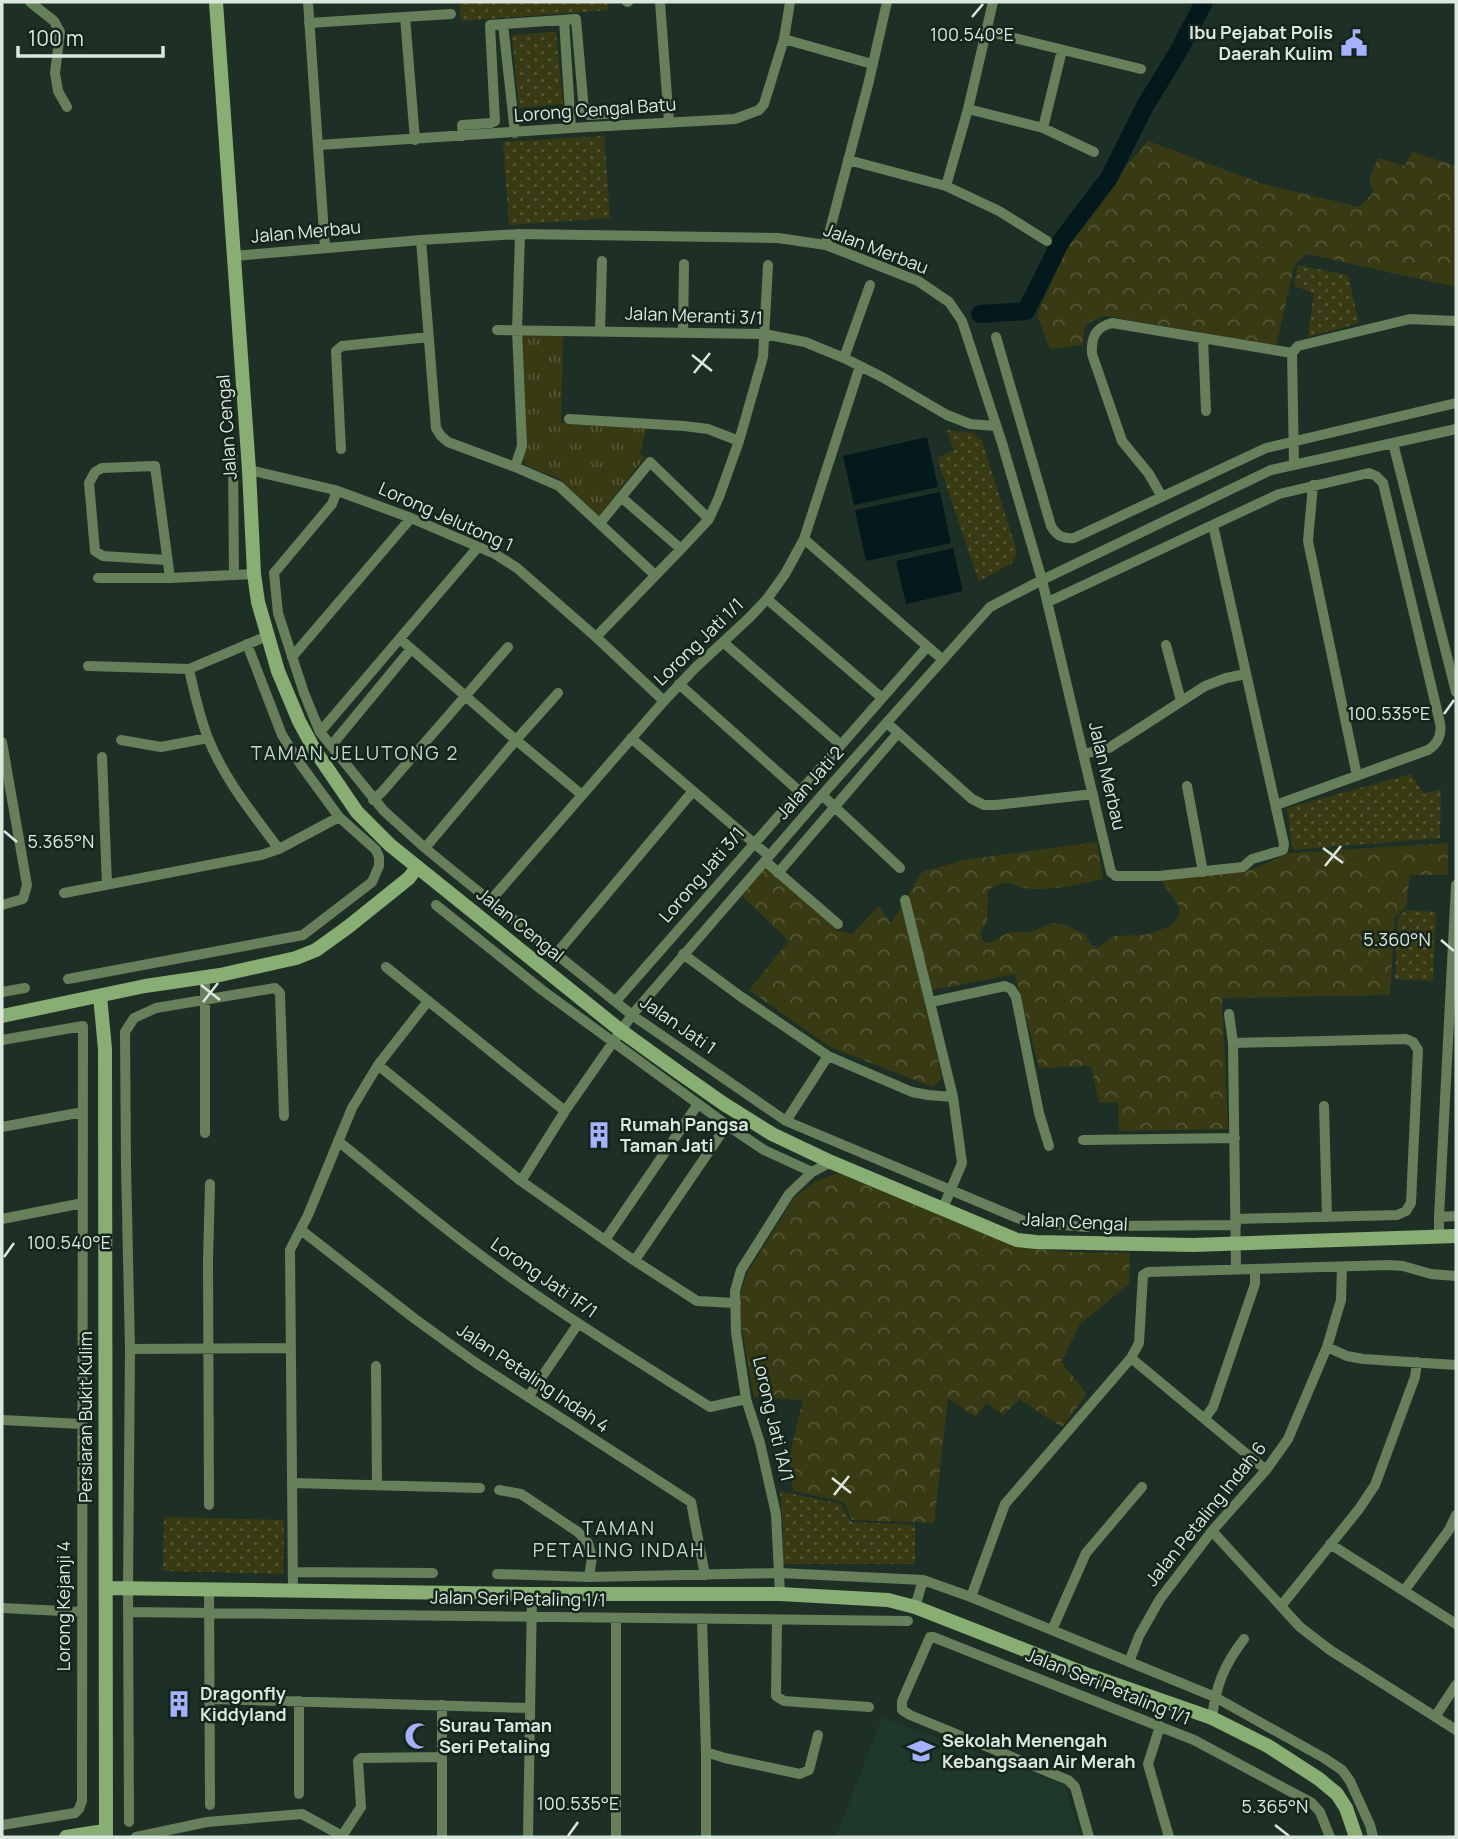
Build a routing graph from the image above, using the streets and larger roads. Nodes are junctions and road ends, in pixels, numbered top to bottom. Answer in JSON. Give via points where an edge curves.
{"nodes":[{"id":1,"x":30,"y":2,"type":"edge"},
{"id":2,"x":216,"y":2,"type":"edge"},
{"id":3,"x":308,"y":2,"type":"edge"},
{"id":4,"x":660,"y":2,"type":"edge"},
{"id":5,"x":790,"y":2,"type":"edge"},
{"id":6,"x":887,"y":2,"type":"edge"},
{"id":7,"x":993,"y":2,"type":"edge"},
{"id":8,"x":452,"y":14,"type":"dead end"},
{"id":9,"x":405,"y":17,"type":"junction"},
{"id":10,"x":564,"y":20,"type":"junction"},
{"id":11,"x":309,"y":23,"type":"junction"},
{"id":12,"x":503,"y":24,"type":"junction"},
{"id":13,"x":986,"y":31,"type":"junction"},
{"id":14,"x":784,"y":39,"type":"junction"},
{"id":15,"x":1062,"y":50,"type":"junction"},
{"id":16,"x":873,"y":64,"type":"junction"},
{"id":17,"x":1141,"y":69,"type":"dead end"},
{"id":18,"x":67,"y":107,"type":"dead end"},
{"id":19,"x":968,"y":109,"type":"junction"},
{"id":20,"x":620,"y":113,"type":"dead end"},
{"id":21,"x":668,"y":123,"type":"junction"},
{"id":22,"x":571,"y":128,"type":"junction"},
{"id":23,"x":1043,"y":128,"type":"junction"},
{"id":24,"x":515,"y":133,"type":"junction"},
{"id":25,"x":463,"y":136,"type":"junction"},
{"id":26,"x":415,"y":139,"type":"junction"},
{"id":27,"x":318,"y":145,"type":"junction"},
{"id":28,"x":1094,"y":152,"type":"dead end"},
{"id":29,"x":848,"y":160,"type":"junction"},
{"id":30,"x":946,"y":186,"type":"junction"},
{"id":31,"x":520,"y":234,"type":"junction"},
{"id":32,"x":421,"y":240,"type":"junction"},
{"id":33,"x":1047,"y":241,"type":"dead end"},
{"id":34,"x":827,"y":245,"type":"junction"},
{"id":35,"x":325,"y":248,"type":"junction"},
{"id":36,"x":234,"y":256,"type":"junction"},
{"id":37,"x":602,"y":261,"type":"dead end"},
{"id":38,"x":684,"y":264,"type":"dead end"},
{"id":39,"x":768,"y":265,"type":"dead end"},
{"id":40,"x":870,"y":285,"type":"dead end"},
{"id":41,"x":1456,"y":321,"type":"edge"},
{"id":42,"x":497,"y":330,"type":"dead end"},
{"id":43,"x":517,"y":330,"type":"junction"},
{"id":44,"x":600,"y":331,"type":"junction"},
{"id":45,"x":683,"y":332,"type":"junction"},
{"id":46,"x":764,"y":334,"type":"junction"},
{"id":47,"x":429,"y":337,"type":"junction"},
{"id":48,"x":996,"y":337,"type":"dead end"},
{"id":49,"x":1203,"y":338,"type":"junction"},
{"id":50,"x":1292,"y":353,"type":"junction"},
{"id":51,"x":844,"y":358,"type":"junction"},
{"id":52,"x":860,"y":366,"type":"junction"},
{"id":53,"x":1456,"y":403,"type":"edge"},
{"id":54,"x":1206,"y":411,"type":"dead end"},
{"id":55,"x":569,"y":419,"type":"dead end"},
{"id":56,"x":996,"y":426,"type":"junction"},
{"id":57,"x":1456,"y":429,"type":"edge"},
{"id":58,"x":1025,"y":436,"type":"junction"},
{"id":59,"x":739,"y":441,"type":"junction"},
{"id":60,"x":1002,"y":443,"type":"junction"},
{"id":61,"x":1294,"y":443,"type":"junction"},
{"id":62,"x":1393,"y":443,"type":"junction"},
{"id":63,"x":341,"y":449,"type":"dead end"},
{"id":64,"x":233,"y":457,"type":"dead end"},
{"id":65,"x":1294,"y":465,"type":"junction"},
{"id":66,"x":515,"y":467,"type":"junction"},
{"id":67,"x":249,"y":470,"type":"junction"},
{"id":68,"x":1313,"y":485,"type":"junction"},
{"id":69,"x":335,"y":490,"type":"junction"},
{"id":70,"x":621,"y":497,"type":"junction"},
{"id":71,"x":1162,"y":497,"type":"junction"},
{"id":72,"x":411,"y":518,"type":"junction"},
{"id":73,"x":709,"y":519,"type":"junction"},
{"id":74,"x":600,"y":523,"type":"junction"},
{"id":75,"x":1213,"y":525,"type":"junction"},
{"id":76,"x":804,"y":539,"type":"junction"},
{"id":77,"x":478,"y":547,"type":"junction"},
{"id":78,"x":681,"y":550,"type":"junction"},
{"id":79,"x":166,"y":560,"type":"junction"},
{"id":80,"x":254,"y":574,"type":"junction"},
{"id":81,"x":234,"y":575,"type":"junction"},
{"id":82,"x":655,"y":575,"type":"junction"},
{"id":83,"x":98,"y":578,"type":"dead end"},
{"id":84,"x":170,"y":578,"type":"junction"},
{"id":85,"x":1042,"y":580,"type":"junction"},
{"id":86,"x":1429,"y":581,"type":"junction"},
{"id":87,"x":1409,"y":588,"type":"junction"},
{"id":88,"x":767,"y":599,"type":"junction"},
{"id":89,"x":1048,"y":601,"type":"junction"},
{"id":90,"x":267,"y":636,"type":"junction"},
{"id":91,"x":596,"y":637,"type":"junction"},
{"id":92,"x":400,"y":639,"type":"junction"},
{"id":93,"x":723,"y":642,"type":"junction"},
{"id":94,"x":247,"y":644,"type":"junction"},
{"id":95,"x":1166,"y":645,"type":"dead end"},
{"id":96,"x":508,"y":647,"type":"dead end"},
{"id":97,"x":926,"y":647,"type":"junction"},
{"id":98,"x":411,"y":649,"type":"junction"},
{"id":99,"x":292,"y":657,"type":"junction"},
{"id":100,"x":943,"y":660,"type":"junction"},
{"id":101,"x":88,"y":666,"type":"dead end"},
{"id":102,"x":189,"y":669,"type":"junction"},
{"id":103,"x":1246,"y":674,"type":"junction"},
{"id":104,"x":679,"y":684,"type":"junction"},
{"id":105,"x":1456,"y":692,"type":"edge"},
{"id":106,"x":558,"y":693,"type":"dead end"},
{"id":107,"x":465,"y":695,"type":"junction"},
{"id":108,"x":882,"y":698,"type":"junction"},
{"id":109,"x":664,"y":701,"type":"junction"},
{"id":110,"x":1181,"y":701,"type":"junction"},
{"id":111,"x":887,"y":723,"type":"junction"},
{"id":112,"x":898,"y":733,"type":"junction"},
{"id":113,"x":208,"y":738,"type":"junction"},
{"id":114,"x":631,"y":738,"type":"junction"},
{"id":115,"x":121,"y":740,"type":"dead end"},
{"id":116,"x":516,"y":740,"type":"junction"},
{"id":117,"x":322,"y":741,"type":"junction"},
{"id":118,"x":2,"y":742,"type":"edge"},
{"id":119,"x":841,"y":744,"type":"junction"},
{"id":120,"x":1084,"y":754,"type":"junction"},
{"id":121,"x":102,"y":757,"type":"dead end"},
{"id":122,"x":4,"y":767,"type":"edge"},
{"id":123,"x":1357,"y":776,"type":"junction"},
{"id":124,"x":1187,"y":786,"type":"dead end"},
{"id":125,"x":693,"y":791,"type":"junction"},
{"id":126,"x":799,"y":791,"type":"junction"},
{"id":127,"x":1093,"y":794,"type":"junction"},
{"id":128,"x":582,"y":795,"type":"junction"},
{"id":129,"x":822,"y":795,"type":"junction"},
{"id":130,"x":373,"y":800,"type":"junction"},
{"id":131,"x":1276,"y":805,"type":"junction"},
{"id":132,"x":834,"y":806,"type":"junction"},
{"id":133,"x":339,"y":817,"type":"junction"},
{"id":134,"x":753,"y":843,"type":"junction"},
{"id":135,"x":425,"y":848,"type":"junction"},
{"id":136,"x":279,"y":849,"type":"junction"},
{"id":137,"x":767,"y":859,"type":"junction"},
{"id":138,"x":417,"y":867,"type":"junction"},
{"id":139,"x":900,"y":867,"type":"dead end"},
{"id":140,"x":1203,"y":872,"type":"junction"},
{"id":141,"x":778,"y":873,"type":"junction"},
{"id":142,"x":107,"y":884,"type":"junction"},
{"id":143,"x":1456,"y":885,"type":"edge"},
{"id":144,"x":64,"y":892,"type":"dead end"},
{"id":145,"x":905,"y":900,"type":"dead end"},
{"id":146,"x":490,"y":901,"type":"junction"},
{"id":147,"x":2,"y":905,"type":"edge"},
{"id":148,"x":436,"y":905,"type":"dead end"},
{"id":149,"x":838,"y":924,"type":"dead end"},
{"id":150,"x":557,"y":953,"type":"junction"},
{"id":151,"x":683,"y":954,"type":"junction"},
{"id":152,"x":141,"y":965,"type":"junction"},
{"id":153,"x":386,"y":967,"type":"dead end"},
{"id":154,"x":205,"y":977,"type":"junction"},
{"id":155,"x":68,"y":979,"type":"dead end"},
{"id":156,"x":145,"y":986,"type":"junction"},
{"id":157,"x":25,"y":988,"type":"dead end"},
{"id":158,"x":2,"y":992,"type":"edge"},
{"id":159,"x":100,"y":996,"type":"junction"},
{"id":160,"x":205,"y":1000,"type":"junction"},
{"id":161,"x":428,"y":1001,"type":"junction"},
{"id":162,"x":615,"y":1001,"type":"junction"},
{"id":163,"x":931,"y":1002,"type":"junction"},
{"id":164,"x":632,"y":1014,"type":"junction"},
{"id":165,"x":1229,"y":1014,"type":"dead end"},
{"id":166,"x":2,"y":1016,"type":"edge"},
{"id":167,"x":616,"y":1037,"type":"junction"},
{"id":168,"x":2,"y":1040,"type":"edge"},
{"id":169,"x":1233,"y":1044,"type":"junction"},
{"id":170,"x":828,"y":1056,"type":"junction"},
{"id":171,"x":379,"y":1065,"type":"junction"},
{"id":172,"x":953,"y":1097,"type":"junction"},
{"id":173,"x":698,"y":1104,"type":"junction"},
{"id":174,"x":1324,"y":1106,"type":"dead end"},
{"id":175,"x":565,"y":1111,"type":"junction"},
{"id":176,"x":83,"y":1112,"type":"junction"},
{"id":177,"x":284,"y":1116,"type":"dead end"},
{"id":178,"x":786,"y":1121,"type":"junction"},
{"id":179,"x":727,"y":1125,"type":"junction"},
{"id":180,"x":2,"y":1127,"type":"edge"},
{"id":181,"x":205,"y":1133,"type":"dead end"},
{"id":182,"x":1235,"y":1138,"type":"junction"},
{"id":183,"x":1083,"y":1140,"type":"dead end"},
{"id":184,"x":338,"y":1141,"type":"junction"},
{"id":185,"x":1049,"y":1146,"type":"dead end"},
{"id":186,"x":831,"y":1162,"type":"junction"},
{"id":187,"x":812,"y":1172,"type":"junction"},
{"id":188,"x":521,"y":1181,"type":"junction"},
{"id":189,"x":210,"y":1184,"type":"dead end"},
{"id":190,"x":950,"y":1189,"type":"junction"},
{"id":191,"x":83,"y":1203,"type":"junction"},
{"id":192,"x":943,"y":1208,"type":"junction"},
{"id":193,"x":1456,"y":1216,"type":"edge"},
{"id":194,"x":1327,"y":1217,"type":"junction"},
{"id":195,"x":1439,"y":1217,"type":"junction"},
{"id":196,"x":2,"y":1219,"type":"edge"},
{"id":197,"x":1236,"y":1222,"type":"junction"},
{"id":198,"x":1113,"y":1226,"type":"dead end"},
{"id":199,"x":1087,"y":1227,"type":"dead end"},
{"id":200,"x":301,"y":1230,"type":"junction"},
{"id":201,"x":1456,"y":1236,"type":"edge"},
{"id":202,"x":1439,"y":1237,"type":"junction"},
{"id":203,"x":605,"y":1240,"type":"junction"},
{"id":204,"x":1235,"y":1244,"type":"junction"},
{"id":205,"x":635,"y":1261,"type":"junction"},
{"id":206,"x":1342,"y":1268,"type":"junction"},
{"id":207,"x":1236,"y":1269,"type":"junction"},
{"id":208,"x":1255,"y":1269,"type":"junction"},
{"id":209,"x":1456,"y":1276,"type":"edge"},
{"id":210,"x":736,"y":1303,"type":"junction"},
{"id":211,"x":578,"y":1324,"type":"junction"},
{"id":212,"x":1327,"y":1347,"type":"junction"},
{"id":213,"x":291,"y":1348,"type":"junction"},
{"id":214,"x":130,"y":1349,"type":"junction"},
{"id":215,"x":208,"y":1350,"type":"junction"},
{"id":216,"x":1131,"y":1358,"type":"junction"},
{"id":217,"x":1416,"y":1362,"type":"junction"},
{"id":218,"x":1456,"y":1365,"type":"edge"},
{"id":219,"x":376,"y":1366,"type":"dead end"},
{"id":220,"x":528,"y":1397,"type":"junction"},
{"id":221,"x":746,"y":1399,"type":"junction"},
{"id":222,"x":82,"y":1412,"type":"junction"},
{"id":223,"x":105,"y":1413,"type":"junction"},
{"id":224,"x":1205,"y":1418,"type":"junction"},
{"id":225,"x":2,"y":1420,"type":"edge"},
{"id":226,"x":82,"y":1424,"type":"junction"},
{"id":227,"x":1266,"y":1470,"type":"junction"},
{"id":228,"x":292,"y":1483,"type":"junction"},
{"id":229,"x":377,"y":1485,"type":"junction"},
{"id":230,"x":1142,"y":1487,"type":"dead end"},
{"id":231,"x":480,"y":1488,"type":"dead end"},
{"id":232,"x":499,"y":1490,"type":"dead end"},
{"id":233,"x":209,"y":1505,"type":"dead end"},
{"id":234,"x":1456,"y":1515,"type":"edge"},
{"id":235,"x":1212,"y":1531,"type":"junction"},
{"id":236,"x":1330,"y":1544,"type":"junction"},
{"id":237,"x":293,"y":1572,"type":"junction"},
{"id":238,"x":433,"y":1573,"type":"dead end"},
{"id":239,"x":780,"y":1573,"type":"junction"},
{"id":240,"x":497,"y":1574,"type":"dead end"},
{"id":241,"x":705,"y":1575,"type":"junction"},
{"id":242,"x":589,"y":1577,"type":"junction"},
{"id":243,"x":923,"y":1580,"type":"junction"},
{"id":244,"x":106,"y":1588,"type":"junction"},
{"id":245,"x":128,"y":1588,"type":"junction"},
{"id":246,"x":209,"y":1589,"type":"junction"},
{"id":247,"x":293,"y":1591,"type":"junction"},
{"id":248,"x":1404,"y":1591,"type":"junction"},
{"id":249,"x":532,"y":1594,"type":"junction"},
{"id":250,"x":780,"y":1594,"type":"junction"},
{"id":251,"x":971,"y":1597,"type":"junction"},
{"id":252,"x":1281,"y":1606,"type":"junction"},
{"id":253,"x":915,"y":1607,"type":"junction"},
{"id":254,"x":2,"y":1608,"type":"edge"},
{"id":255,"x":82,"y":1612,"type":"junction"},
{"id":256,"x":128,"y":1612,"type":"junction"},
{"id":257,"x":209,"y":1613,"type":"junction"},
{"id":258,"x":532,"y":1617,"type":"junction"},
{"id":259,"x":616,"y":1618,"type":"junction"},
{"id":260,"x":702,"y":1619,"type":"junction"},
{"id":261,"x":778,"y":1620,"type":"junction"},
{"id":262,"x":908,"y":1621,"type":"dead end"},
{"id":263,"x":1456,"y":1623,"type":"edge"},
{"id":264,"x":1052,"y":1630,"type":"junction"},
{"id":265,"x":1244,"y":1639,"type":"dead end"},
{"id":266,"x":1129,"y":1662,"type":"junction"},
{"id":267,"x":1456,"y":1685,"type":"edge"},
{"id":268,"x":1215,"y":1697,"type":"junction"},
{"id":269,"x":210,"y":1699,"type":"junction"},
{"id":270,"x":299,"y":1701,"type":"junction"},
{"id":271,"x":442,"y":1706,"type":"junction"},
{"id":272,"x":869,"y":1707,"type":"dead end"},
{"id":273,"x":530,"y":1708,"type":"junction"},
{"id":274,"x":1436,"y":1717,"type":"junction"},
{"id":275,"x":1212,"y":1718,"type":"junction"},
{"id":276,"x":1160,"y":1726,"type":"junction"},
{"id":277,"x":1456,"y":1730,"type":"edge"},
{"id":278,"x":818,"y":1735,"type":"dead end"},
{"id":279,"x":706,"y":1752,"type":"junction"},
{"id":280,"x":442,"y":1757,"type":"junction"},
{"id":281,"x":299,"y":1794,"type":"dead end"},
{"id":282,"x":210,"y":1805,"type":"dead end"},
{"id":283,"x":129,"y":1822,"type":"dead end"},
{"id":284,"x":2,"y":1825,"type":"edge"},
{"id":285,"x":105,"y":1834,"type":"edge"},
{"id":286,"x":66,"y":1837,"type":"edge"},
{"id":287,"x":136,"y":1837,"type":"edge"},
{"id":288,"x":343,"y":1837,"type":"edge"},
{"id":289,"x":442,"y":1837,"type":"edge"},
{"id":290,"x":528,"y":1837,"type":"edge"},
{"id":291,"x":616,"y":1837,"type":"edge"},
{"id":292,"x":706,"y":1837,"type":"edge"},
{"id":293,"x":1089,"y":1837,"type":"edge"},
{"id":294,"x":1169,"y":1837,"type":"edge"},
{"id":295,"x":1330,"y":1837,"type":"edge"},
{"id":296,"x":1356,"y":1837,"type":"edge"},
{"id":297,"x":1373,"y":1837,"type":"edge"}],
"edges":[{"from":1,"to":18,"type":"street","via":[[54,21],[60,32],[55,74]]},
{"from":2,"to":36,"type":"street","name":"Jalan Cengal"},
{"from":3,"to":11,"type":"street"},
{"from":4,"to":21,"type":"street"},
{"from":5,"to":14,"type":"street","name":"Lorong Cengal Batu"},
{"from":6,"to":16,"type":"street"},
{"from":7,"to":13,"type":"street"},
{"from":8,"to":9,"type":"street"},
{"from":9,"to":11,"type":"street"},
{"from":9,"to":26,"type":"street"},
{"from":10,"to":12,"type":"street"},
{"from":10,"to":20,"type":"street","via":[[576,19],[584,111],[589,115]]},
{"from":10,"to":22,"type":"street"},
{"from":11,"to":27,"type":"street"},
{"from":12,"to":24,"type":"street"},
{"from":12,"to":25,"type":"street","via":[[490,25],[495,121],[462,125]]},
{"from":13,"to":15,"type":"street"},
{"from":13,"to":19,"type":"street"},
{"from":14,"to":16,"type":"street"},
{"from":14,"to":21,"type":"street","name":"Lorong Cengal Batu","via":[[759,110],[735,119]]},
{"from":15,"to":17,"type":"street"},
{"from":15,"to":23,"type":"street"},
{"from":16,"to":29,"type":"street"},
{"from":19,"to":23,"type":"street"},
{"from":19,"to":30,"type":"street"},
{"from":21,"to":22,"type":"street","name":"Lorong Cengal Batu"},
{"from":22,"to":24,"type":"street","name":"Lorong Cengal Batu"},
{"from":23,"to":28,"type":"street"},
{"from":24,"to":25,"type":"street","name":"Lorong Cengal Batu"},
{"from":25,"to":26,"type":"street","name":"Lorong Cengal Batu"},
{"from":26,"to":27,"type":"street","name":"Lorong Cengal Batu"},
{"from":27,"to":35,"type":"street"},
{"from":29,"to":30,"type":"street"},
{"from":29,"to":34,"type":"street"},
{"from":30,"to":33,"type":"street"},
{"from":31,"to":32,"type":"street","name":"Jalan Merbau"},
{"from":31,"to":34,"type":"street","name":"Jalan Merbau","via":[[778,239]]},
{"from":31,"to":43,"type":"street"},
{"from":32,"to":35,"type":"street","name":"Jalan Merbau"},
{"from":32,"to":47,"type":"street"},
{"from":34,"to":56,"type":"street","name":"Jalan Merbau","via":[[918,281],[949,302],[962,321]]},
{"from":35,"to":36,"type":"street","name":"Jalan Merbau"},
{"from":36,"to":67,"type":"street","name":"Jalan Cengal"},
{"from":37,"to":44,"type":"street"},
{"from":38,"to":45,"type":"street"},
{"from":39,"to":46,"type":"street"},
{"from":40,"to":51,"type":"street"},
{"from":41,"to":50,"type":"street","via":[[1410,319],[1298,346]]},
{"from":42,"to":43,"type":"street","name":"Jalan Meranti 3/1"},
{"from":43,"to":44,"type":"street","name":"Jalan Meranti 3/1"},
{"from":43,"to":66,"type":"street","via":[[522,446]]},
{"from":44,"to":45,"type":"street","name":"Jalan Meranti 3/1"},
{"from":45,"to":46,"type":"street","name":"Jalan Meranti 3/1"},
{"from":46,"to":51,"type":"street","name":"Jalan Meranti 3/1","via":[[805,342]]},
{"from":46,"to":59,"type":"street","via":[[763,357]]},
{"from":47,"to":63,"type":"street","via":[[342,346],[336,351]]},
{"from":47,"to":66,"type":"street","via":[[436,428],[441,436]]},
{"from":48,"to":58,"type":"street"},
{"from":49,"to":50,"type":"street"},
{"from":49,"to":54,"type":"street"},
{"from":49,"to":71,"type":"street","via":[[1112,323],[1104,325],[1091,342],[1122,441]]},
{"from":50,"to":61,"type":"street"},
{"from":51,"to":52,"type":"street","name":"Jalan Meranti 3/1"},
{"from":52,"to":56,"type":"street","name":"Jalan Meranti 3/1","via":[[947,415],[970,424]]},
{"from":52,"to":76,"type":"street","name":"Lorong Jati 1/1"},
{"from":53,"to":61,"type":"street"},
{"from":55,"to":59,"type":"street","via":[[708,429]]},
{"from":56,"to":60,"type":"street","name":"Jalan Merbau"},
{"from":57,"to":62,"type":"street","name":"Jalan Jati 2"},
{"from":58,"to":60,"type":"street"},
{"from":58,"to":71,"type":"street","via":[[1051,526],[1061,538],[1074,537]]},
{"from":59,"to":73,"type":"street"},
{"from":60,"to":85,"type":"street","name":"Jalan Merbau"},
{"from":61,"to":65,"type":"street"},
{"from":61,"to":71,"type":"street","via":[[1266,448]]},
{"from":62,"to":65,"type":"street","name":"Jalan Jati 2"},
{"from":62,"to":86,"type":"street"},
{"from":64,"to":81,"type":"street"},
{"from":65,"to":85,"type":"street","name":"Jalan Jati 2","via":[[1271,470]]},
{"from":66,"to":74,"type":"street","via":[[559,486]]},
{"from":67,"to":69,"type":"street","name":"Lorong Jelutong 1"},
{"from":67,"to":80,"type":"street","name":"Jalan Cengal"},
{"from":68,"to":75,"type":"street","via":[[1279,494]]},
{"from":68,"to":87,"type":"street","via":[[1370,473],[1383,483]]},
{"from":68,"to":123,"type":"street","via":[[1308,541]]},
{"from":69,"to":72,"type":"street","name":"Lorong Jelutong 1"},
{"from":69,"to":99,"type":"street","name":"Jalan Jati 1","via":[[335,501],[274,573],[278,613]]},
{"from":70,"to":73,"type":"street","via":[[650,462]]},
{"from":70,"to":74,"type":"street"},
{"from":70,"to":78,"type":"street"},
{"from":72,"to":77,"type":"street","name":"Lorong Jelutong 1"},
{"from":72,"to":99,"type":"street"},
{"from":73,"to":78,"type":"street"},
{"from":74,"to":82,"type":"street"},
{"from":75,"to":89,"type":"street"},
{"from":75,"to":103,"type":"street"},
{"from":76,"to":88,"type":"street","name":"Lorong Jati 1/1"},
{"from":76,"to":97,"type":"street"},
{"from":77,"to":91,"type":"street","name":"Lorong Jelutong 1","via":[[517,568]]},
{"from":77,"to":92,"type":"street"},
{"from":78,"to":82,"type":"street"},
{"from":79,"to":79,"type":"street","via":[[155,466],[96,472],[89,483],[95,551],[103,556]]},
{"from":79,"to":84,"type":"street"},
{"from":80,"to":81,"type":"street"},
{"from":80,"to":90,"type":"street","name":"Jalan Cengal"},
{"from":81,"to":84,"type":"street"},
{"from":82,"to":91,"type":"street"},
{"from":83,"to":84,"type":"street"},
{"from":85,"to":89,"type":"street","name":"Jalan Merbau"},
{"from":85,"to":100,"type":"street","name":"Jalan Jati 2","via":[[990,607]]},
{"from":86,"to":87,"type":"street"},
{"from":86,"to":105,"type":"street"},
{"from":87,"to":123,"type":"street","via":[[1441,727],[1438,740],[1428,750]]},
{"from":88,"to":93,"type":"street","name":"Lorong Jati 1/1"},
{"from":88,"to":108,"type":"street"},
{"from":89,"to":120,"type":"street","name":"Jalan Merbau"},
{"from":90,"to":94,"type":"street"},
{"from":90,"to":117,"type":"street","name":"Jalan Cengal","via":[[299,721]]},
{"from":91,"to":109,"type":"street","name":"Lorong Jelutong 1"},
{"from":92,"to":98,"type":"street"},
{"from":92,"to":117,"type":"street"},
{"from":93,"to":104,"type":"street","name":"Lorong Jati 1/1"},
{"from":93,"to":119,"type":"street"},
{"from":94,"to":102,"type":"street"},
{"from":94,"to":133,"type":"street","via":[[282,735]]},
{"from":95,"to":110,"type":"street"},
{"from":96,"to":107,"type":"street"},
{"from":97,"to":100,"type":"street"},
{"from":97,"to":108,"type":"street","name":"Lorong Jati 3/1"},
{"from":98,"to":107,"type":"street"},
{"from":98,"to":117,"type":"street"},
{"from":99,"to":117,"type":"street","name":"Jalan Jati 1"},
{"from":100,"to":111,"type":"street","name":"Jalan Jati 2"},
{"from":101,"to":102,"type":"street"},
{"from":102,"to":113,"type":"street"},
{"from":103,"to":110,"type":"street","via":[[1205,686]]},
{"from":103,"to":131,"type":"street"},
{"from":104,"to":109,"type":"street","name":"Lorong Jati 1/1"},
{"from":104,"to":126,"type":"street"},
{"from":106,"to":116,"type":"street"},
{"from":107,"to":116,"type":"street"},
{"from":107,"to":130,"type":"street"},
{"from":108,"to":119,"type":"street","name":"Lorong Jati 3/1"},
{"from":109,"to":114,"type":"street","name":"Lorong Jati 1/1"},
{"from":110,"to":120,"type":"street","via":[[1109,748]]},
{"from":111,"to":112,"type":"street"},
{"from":111,"to":129,"type":"street","name":"Jalan Jati 2"},
{"from":112,"to":127,"type":"street","via":[[984,805]]},
{"from":112,"to":132,"type":"street"},
{"from":113,"to":115,"type":"street","via":[[160,747]]},
{"from":113,"to":136,"type":"street","via":[[236,790]]},
{"from":114,"to":125,"type":"street"},
{"from":114,"to":128,"type":"street","name":"Lorong Jati 1/1"},
{"from":116,"to":128,"type":"street"},
{"from":116,"to":135,"type":"street"},
{"from":117,"to":130,"type":"street","name":"Jalan Jati 1"},
{"from":117,"to":138,"type":"street","name":"Jalan Cengal","via":[[357,812]]},
{"from":118,"to":122,"type":"street"},
{"from":119,"to":126,"type":"street","name":"Lorong Jati 3/1"},
{"from":120,"to":127,"type":"street","name":"Jalan Merbau"},
{"from":121,"to":142,"type":"street"},
{"from":122,"to":147,"type":"street","via":[[27,885],[23,899]]},
{"from":123,"to":131,"type":"street"},
{"from":124,"to":140,"type":"street"},
{"from":125,"to":134,"type":"street"},
{"from":125,"to":150,"type":"street"},
{"from":126,"to":134,"type":"street","name":"Lorong Jati 3/1"},
{"from":127,"to":140,"type":"street","name":"Jalan Merbau","via":[[1113,875]]},
{"from":128,"to":146,"type":"street","name":"Lorong Jati 1/1"},
{"from":129,"to":132,"type":"street"},
{"from":129,"to":137,"type":"street","name":"Jalan Jati 2"},
{"from":130,"to":135,"type":"street","name":"Jalan Jati 1"},
{"from":131,"to":140,"type":"street","via":[[1283,850],[1252,859],[1243,867]]},
{"from":132,"to":139,"type":"street"},
{"from":132,"to":141,"type":"street"},
{"from":133,"to":136,"type":"street"},
{"from":133,"to":152,"type":"street","via":[[376,850],[379,866],[372,882],[303,934]]},
{"from":134,"to":137,"type":"street"},
{"from":134,"to":162,"type":"street","name":"Lorong Jati 3/1"},
{"from":135,"to":146,"type":"street","name":"Jalan Jati 1"},
{"from":136,"to":142,"type":"street"},
{"from":137,"to":141,"type":"street"},
{"from":137,"to":151,"type":"street","name":"Jalan Jati 2"},
{"from":138,"to":154,"type":"street","via":[[316,950],[279,963]]},
{"from":138,"to":167,"type":"street","name":"Jalan Cengal"},
{"from":141,"to":149,"type":"street"},
{"from":142,"to":144,"type":"street"},
{"from":143,"to":195,"type":"street"},
{"from":145,"to":163,"type":"street"},
{"from":146,"to":150,"type":"street","name":"Jalan Jati 1"},
{"from":148,"to":167,"type":"street","via":[[542,990]]},
{"from":150,"to":162,"type":"street","name":"Jalan Jati 1"},
{"from":151,"to":164,"type":"street","name":"Jalan Jati 2"},
{"from":151,"to":170,"type":"street"},
{"from":152,"to":155,"type":"street"},
{"from":152,"to":156,"type":"street"},
{"from":153,"to":161,"type":"street"},
{"from":154,"to":156,"type":"street"},
{"from":154,"to":160,"type":"street"},
{"from":156,"to":159,"type":"street"},
{"from":157,"to":158,"type":"street"},
{"from":159,"to":166,"type":"street"},
{"from":159,"to":223,"type":"street","name":"Persiaran Bukit Kulim","via":[[105,1062]]},
{"from":160,"to":177,"type":"street","via":[[275,988],[280,993]]},
{"from":160,"to":181,"type":"street"},
{"from":160,"to":214,"type":"street","via":[[156,1008],[134,1018],[125,1032]]},
{"from":161,"to":171,"type":"street"},
{"from":161,"to":175,"type":"street"},
{"from":162,"to":164,"type":"street","name":"Jalan Jati 1"},
{"from":163,"to":172,"type":"street"},
{"from":163,"to":185,"type":"street","via":[[1005,986],[1011,989]]},
{"from":164,"to":167,"type":"street","name":"Jalan Jati 2"},
{"from":164,"to":178,"type":"street","name":"Jalan Jati 1"},
{"from":165,"to":169,"type":"street"},
{"from":167,"to":173,"type":"street"},
{"from":167,"to":175,"type":"street"},
{"from":167,"to":186,"type":"street","name":"Jalan Cengal","via":[[772,1134]]},
{"from":168,"to":176,"type":"street","name":"Lorong Kejanji 4","via":[[83,1026]]},
{"from":169,"to":182,"type":"street"},
{"from":169,"to":194,"type":"street","via":[[1406,1039],[1418,1050],[1411,1203],[1397,1215]]},
{"from":170,"to":172,"type":"street","via":[[912,1092]]},
{"from":170,"to":178,"type":"street"},
{"from":171,"to":184,"type":"street"},
{"from":171,"to":188,"type":"street"},
{"from":172,"to":190,"type":"street","via":[[962,1163]]},
{"from":173,"to":179,"type":"street"},
{"from":173,"to":203,"type":"street"},
{"from":174,"to":194,"type":"street"},
{"from":175,"to":188,"type":"street"},
{"from":176,"to":180,"type":"street"},
{"from":176,"to":191,"type":"street","name":"Lorong Kejanji 4"},
{"from":178,"to":190,"type":"street","name":"Jalan Jati 1"},
{"from":179,"to":187,"type":"street","via":[[764,1150]]},
{"from":179,"to":205,"type":"street"},
{"from":182,"to":183,"type":"street"},
{"from":182,"to":197,"type":"street"},
{"from":184,"to":200,"type":"street"},
{"from":184,"to":211,"type":"street","name":"Lorong Jati 1F/1","via":[[475,1251]]},
{"from":186,"to":187,"type":"street","name":"Lorong Jati 1A/1"},
{"from":186,"to":192,"type":"street","name":"Jalan Cengal"},
{"from":187,"to":210,"type":"street","name":"Lorong Jati 1A/1","via":[[789,1194],[741,1269]]},
{"from":188,"to":203,"type":"street"},
{"from":189,"to":215,"type":"street"},
{"from":190,"to":192,"type":"street"},
{"from":190,"to":199,"type":"street","name":"Jalan Jati 1","via":[[1027,1222]]},
{"from":191,"to":196,"type":"street"},
{"from":191,"to":222,"type":"street","name":"Lorong Kejanji 4"},
{"from":192,"to":204,"type":"street","name":"Jalan Cengal","via":[[1017,1240]]},
{"from":193,"to":195,"type":"street"},
{"from":194,"to":197,"type":"street"},
{"from":195,"to":202,"type":"street"},
{"from":197,"to":198,"type":"street"},
{"from":197,"to":204,"type":"street"},
{"from":200,"to":213,"type":"street","via":[[290,1250]]},
{"from":200,"to":220,"type":"street","name":"Jalan Petaling Indah 4","via":[[415,1319]]},
{"from":201,"to":202,"type":"street","name":"Jalan Cengal"},
{"from":202,"to":204,"type":"street","name":"Jalan Cengal"},
{"from":203,"to":205,"type":"street"},
{"from":204,"to":207,"type":"street"},
{"from":205,"to":210,"type":"street","via":[[697,1301]]},
{"from":206,"to":208,"type":"street"},
{"from":206,"to":209,"type":"street","via":[[1403,1266]]},
{"from":206,"to":212,"type":"street","name":"Jalan Petaling Indah 6","via":[[1341,1300]]},
{"from":207,"to":208,"type":"street"},
{"from":207,"to":216,"type":"street","via":[[1143,1275],[1139,1343]]},
{"from":208,"to":224,"type":"street","via":[[1255,1284]]},
{"from":210,"to":221,"type":"street","name":"Lorong Jati 1A/1"},
{"from":211,"to":220,"type":"street"},
{"from":211,"to":221,"type":"street","name":"Lorong Jati 1F/1","via":[[710,1407]]},
{"from":212,"to":217,"type":"street","via":[[1363,1359]]},
{"from":212,"to":227,"type":"street","name":"Jalan Petaling Indah 6","via":[[1288,1438]]},
{"from":213,"to":215,"type":"street"},
{"from":213,"to":228,"type":"street"},
{"from":214,"to":215,"type":"street"},
{"from":214,"to":245,"type":"street"},
{"from":215,"to":233,"type":"street"},
{"from":216,"to":224,"type":"street"},
{"from":216,"to":251,"type":"street","via":[[1005,1504]]},
{"from":217,"to":218,"type":"street"},
{"from":217,"to":236,"type":"street","via":[[1415,1377],[1375,1485]]},
{"from":219,"to":229,"type":"street"},
{"from":220,"to":241,"type":"street","name":"Jalan Petaling Indah 4","via":[[691,1502]]},
{"from":221,"to":239,"type":"street","name":"Lorong Jati 1A/1","via":[[776,1514]]},
{"from":222,"to":223,"type":"street"},
{"from":222,"to":226,"type":"street","name":"Lorong Kejanji 4"},
{"from":223,"to":244,"type":"street","name":"Persiaran Bukit Kulim"},
{"from":224,"to":227,"type":"street"},
{"from":225,"to":226,"type":"street"},
{"from":226,"to":255,"type":"street","name":"Lorong Kejanji 4"},
{"from":227,"to":235,"type":"street","name":"Jalan Petaling Indah 6"},
{"from":228,"to":229,"type":"street"},
{"from":228,"to":237,"type":"street"},
{"from":229,"to":231,"type":"street"},
{"from":230,"to":264,"type":"street","via":[[1086,1553]]},
{"from":232,"to":242,"type":"street","via":[[521,1494],[578,1532],[593,1558]]},
{"from":234,"to":248,"type":"street"},
{"from":235,"to":252,"type":"street"},
{"from":235,"to":266,"type":"street","name":"Jalan Petaling Indah 6","via":[[1160,1599]]},
{"from":236,"to":248,"type":"street"},
{"from":236,"to":252,"type":"street"},
{"from":237,"to":238,"type":"street"},
{"from":237,"to":247,"type":"street"},
{"from":239,"to":241,"type":"street"},
{"from":239,"to":243,"type":"street"},
{"from":239,"to":250,"type":"street","name":"Lorong Jati 1A/1"},
{"from":240,"to":242,"type":"street"},
{"from":241,"to":242,"type":"street"},
{"from":243,"to":251,"type":"street"},
{"from":243,"to":253,"type":"street"},
{"from":244,"to":245,"type":"street"},
{"from":244,"to":285,"type":"street","name":"Persiaran Bukit Kulim"},
{"from":245,"to":246,"type":"street"},
{"from":245,"to":256,"type":"street"},
{"from":246,"to":247,"type":"street"},
{"from":246,"to":257,"type":"street"},
{"from":247,"to":249,"type":"street"},
{"from":248,"to":263,"type":"street"},
{"from":249,"to":250,"type":"street"},
{"from":249,"to":258,"type":"street"},
{"from":250,"to":253,"type":"street","via":[[888,1600]]},
{"from":251,"to":264,"type":"street"},
{"from":252,"to":274,"type":"street","via":[[1330,1650]]},
{"from":253,"to":275,"type":"street"},
{"from":254,"to":255,"type":"street"},
{"from":255,"to":284,"type":"street","name":"Lorong Kejanji 4","via":[[79,1809]]},
{"from":256,"to":257,"type":"street","name":"Jalan Seri Petaling 1/1"},
{"from":256,"to":283,"type":"street"},
{"from":257,"to":258,"type":"street","name":"Jalan Seri Petaling 1/1"},
{"from":257,"to":269,"type":"street"},
{"from":258,"to":259,"type":"street","name":"Jalan Seri Petaling 1/1"},
{"from":258,"to":273,"type":"street"},
{"from":259,"to":260,"type":"street","name":"Jalan Seri Petaling 1/1"},
{"from":259,"to":291,"type":"street"},
{"from":260,"to":261,"type":"street","name":"Jalan Seri Petaling 1/1"},
{"from":260,"to":279,"type":"street"},
{"from":261,"to":262,"type":"street","name":"Jalan Seri Petaling 1/1"},
{"from":261,"to":272,"type":"street","via":[[776,1696],[784,1701]]},
{"from":264,"to":266,"type":"street"},
{"from":265,"to":268,"type":"street","via":[[1227,1662]]},
{"from":266,"to":268,"type":"street"},
{"from":267,"to":274,"type":"street"},
{"from":268,"to":275,"type":"street"},
{"from":268,"to":297,"type":"street","via":[[1342,1770]]},
{"from":269,"to":270,"type":"street"},
{"from":269,"to":282,"type":"street"},
{"from":270,"to":271,"type":"street"},
{"from":270,"to":281,"type":"street"},
{"from":271,"to":273,"type":"street"},
{"from":271,"to":280,"type":"street"},
{"from":273,"to":290,"type":"street"},
{"from":274,"to":277,"type":"street"},
{"from":275,"to":296,"type":"street","via":[[1320,1779],[1346,1808]]},
{"from":276,"to":293,"type":"street","name":"Jalan Seri Petaling 1/1","via":[[933,1637],[927,1641],[902,1710],[1068,1780],[1075,1787]]},
{"from":276,"to":294,"type":"street","via":[[1148,1764]]},
{"from":276,"to":295,"type":"street","name":"Jalan Seri Petaling 1/1","via":[[1311,1803]]},
{"from":278,"to":279,"type":"street","via":[[809,1770],[800,1774]]},
{"from":279,"to":292,"type":"street"},
{"from":280,"to":288,"type":"street","via":[[361,1758],[361,1807]]},
{"from":280,"to":289,"type":"street"},
{"from":285,"to":286,"type":"street"},
{"from":287,"to":288,"type":"street","via":[[207,1822],[302,1814]]}]}
